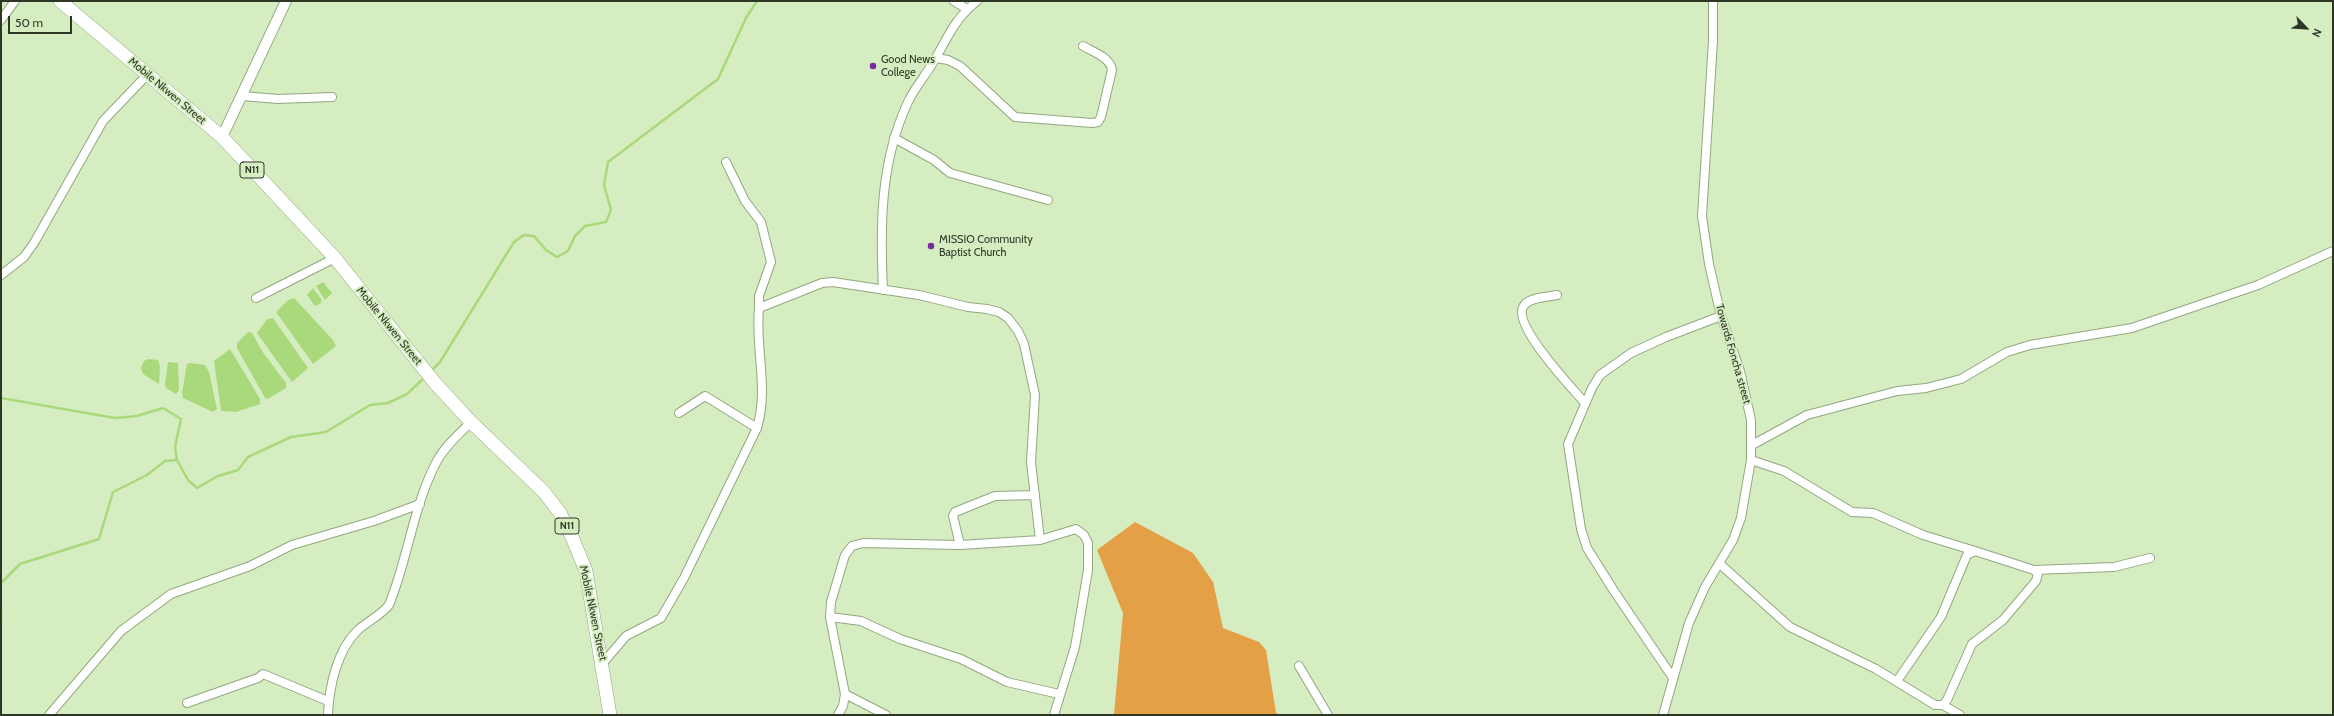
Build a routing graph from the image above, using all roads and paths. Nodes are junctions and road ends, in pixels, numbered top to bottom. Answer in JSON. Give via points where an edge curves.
{"nodes":[{"id":1,"x":16,"y":1,"type":"edge"},
{"id":2,"x":60,"y":1,"type":"edge"},
{"id":3,"x":286,"y":1,"type":"edge"},
{"id":4,"x":954,"y":1,"type":"edge"},
{"id":5,"x":978,"y":1,"type":"edge"},
{"id":6,"x":1713,"y":1,"type":"edge"},
{"id":7,"x":967,"y":9,"type":"junction"},
{"id":8,"x":1,"y":20,"type":"edge"},
{"id":9,"x":1083,"y":46,"type":"dead end"},
{"id":10,"x":936,"y":58,"type":"junction"},
{"id":11,"x":147,"y":75,"type":"junction"},
{"id":12,"x":242,"y":96,"type":"junction"},
{"id":13,"x":332,"y":97,"type":"dead end"},
{"id":14,"x":222,"y":137,"type":"junction"},
{"id":15,"x":894,"y":138,"type":"junction"},
{"id":16,"x":726,"y":162,"type":"dead end"},
{"id":17,"x":1048,"y":200,"type":"dead end"},
{"id":18,"x":2333,"y":251,"type":"edge"},
{"id":19,"x":335,"y":258,"type":"junction"},
{"id":20,"x":1,"y":275,"type":"edge"},
{"id":21,"x":883,"y":290,"type":"junction"},
{"id":22,"x":1557,"y":295,"type":"dead end"},
{"id":23,"x":256,"y":298,"type":"dead end"},
{"id":24,"x":760,"y":308,"type":"junction"},
{"id":25,"x":1721,"y":316,"type":"junction"},
{"id":26,"x":1585,"y":403,"type":"junction"},
{"id":27,"x":679,"y":413,"type":"dead end"},
{"id":28,"x":471,"y":422,"type":"junction"},
{"id":29,"x":757,"y":428,"type":"junction"},
{"id":30,"x":1752,"y":445,"type":"junction"},
{"id":31,"x":1751,"y":460,"type":"junction"},
{"id":32,"x":1035,"y":495,"type":"junction"},
{"id":33,"x":420,"y":504,"type":"junction"},
{"id":34,"x":1040,"y":540,"type":"junction"},
{"id":35,"x":960,"y":545,"type":"junction"},
{"id":36,"x":1975,"y":551,"type":"junction"},
{"id":37,"x":2150,"y":558,"type":"dead end"},
{"id":38,"x":1720,"y":564,"type":"junction"},
{"id":39,"x":2034,"y":570,"type":"junction"},
{"id":40,"x":830,"y":617,"type":"junction"},
{"id":41,"x":603,"y":663,"type":"junction"},
{"id":42,"x":1299,"y":666,"type":"dead end"},
{"id":43,"x":1672,"y":678,"type":"junction"},
{"id":44,"x":1897,"y":681,"type":"junction"},
{"id":45,"x":845,"y":694,"type":"junction"},
{"id":46,"x":1059,"y":694,"type":"junction"},
{"id":47,"x":328,"y":701,"type":"junction"},
{"id":48,"x":187,"y":703,"type":"dead end"},
{"id":49,"x":1943,"y":705,"type":"junction"},
{"id":50,"x":49,"y":715,"type":"edge"},
{"id":51,"x":328,"y":715,"type":"edge"},
{"id":52,"x":610,"y":715,"type":"edge"},
{"id":53,"x":838,"y":715,"type":"edge"},
{"id":54,"x":886,"y":715,"type":"edge"},
{"id":55,"x":1054,"y":715,"type":"edge"},
{"id":56,"x":1328,"y":715,"type":"edge"},
{"id":57,"x":1663,"y":715,"type":"edge"},
{"id":58,"x":1960,"y":715,"type":"edge"}],
"edges":[{"from":1,"to":8,"type":"street"},
{"from":2,"to":11,"type":"highway","name":"Mobile Nkwen Street","number":"N11"},
{"from":3,"to":12,"type":"street"},
{"from":4,"to":7,"type":"street"},
{"from":5,"to":7,"type":"street"},
{"from":6,"to":25,"type":"street","name":"Towards Foncha street","via":[[1713,41],[1702,216],[1709,264]]},
{"from":7,"to":10,"type":"street","via":[[951,28]]},
{"from":9,"to":10,"type":"street","via":[[1107,59],[1112,70],[1100,117],[1098,122],[1092,123],[1015,117],[960,66]]},
{"from":10,"to":15,"type":"street","via":[[908,101]]},
{"from":11,"to":14,"type":"highway","name":"Mobile Nkwen Street","number":"N11"},
{"from":11,"to":20,"type":"street","via":[[103,121],[34,243],[24,257]]},
{"from":12,"to":13,"type":"street","via":[[278,99]]},
{"from":12,"to":14,"type":"street"},
{"from":14,"to":19,"type":"highway","name":"Mobile Nkwen Street","number":"N11"},
{"from":15,"to":17,"type":"street","via":[[934,160],[950,174]]},
{"from":15,"to":21,"type":"street","via":[[886,177],[880,232]]},
{"from":16,"to":24,"type":"street","via":[[745,201],[761,222],[771,262],[759,296]]},
{"from":18,"to":30,"type":"street","via":[[2258,285],[2132,328],[2030,345],[2007,352],[1961,379],[1926,388],[1897,391],[1807,415]]},
{"from":19,"to":23,"type":"street"},
{"from":19,"to":28,"type":"highway","name":"Mobile Nkwen Street","number":"N11","via":[[420,365]]},
{"from":21,"to":24,"type":"street","via":[[833,282],[822,283]]},
{"from":21,"to":32,"type":"street","via":[[999,312],[1008,318],[1018,331],[1031,367],[1035,395],[1031,462]]},
{"from":22,"to":26,"type":"street","via":[[1526,302],[1521,315],[1544,354]]},
{"from":24,"to":29,"type":"street","via":[[758,326],[763,404]]},
{"from":25,"to":26,"type":"street","via":[[1666,336],[1631,353],[1600,375]]},
{"from":25,"to":30,"type":"street","name":"Towards Foncha street","via":[[1743,384],[1751,420]]},
{"from":26,"to":43,"type":"street","via":[[1568,444],[1581,529],[1587,548]]},
{"from":27,"to":29,"type":"street","via":[[705,396]]},
{"from":28,"to":33,"type":"street","via":[[455,437],[437,461]]},
{"from":28,"to":41,"type":"highway","name":"Mobile Nkwen Street","number":"N11","via":[[544,492],[563,519],[586,571]]},
{"from":29,"to":41,"type":"street","via":[[684,578],[661,618],[626,636]]},
{"from":30,"to":31,"type":"street","name":"Towards Foncha street"},
{"from":31,"to":36,"type":"street","via":[[1784,471],[1852,512],[1873,513],[1923,535]]},
{"from":31,"to":38,"type":"street","name":"Towards Foncha street","via":[[1741,518]]},
{"from":32,"to":34,"type":"street"},
{"from":32,"to":35,"type":"street","via":[[995,496],[954,512]]},
{"from":33,"to":47,"type":"street","via":[[389,605],[381,615],[359,629],[349,640],[334,675]]},
{"from":33,"to":50,"type":"street","via":[[374,521],[292,545],[250,566],[171,594],[121,631]]},
{"from":34,"to":35,"type":"street"},
{"from":34,"to":46,"type":"street","via":[[1076,529],[1084,535],[1088,543],[1088,570],[1076,648]]},
{"from":35,"to":40,"type":"street","via":[[863,543],[852,546],[845,555],[840,569],[831,602]]},
{"from":36,"to":39,"type":"street"},
{"from":36,"to":44,"type":"street","via":[[1967,555],[1933,631]]},
{"from":37,"to":39,"type":"street","via":[[2114,567]]},
{"from":38,"to":43,"type":"street","name":"Towards Foncha street","via":[[1697,603]]},
{"from":38,"to":44,"type":"street","via":[[1790,627]]},
{"from":39,"to":49,"type":"street","via":[[2038,574],[2036,581],[2012,611],[1972,644]]},
{"from":40,"to":45,"type":"street"},
{"from":40,"to":46,"type":"street","via":[[861,621],[900,639],[961,659],[1007,682]]},
{"from":41,"to":52,"type":"highway","name":"Mobile Nkwen Street","number":"N11"},
{"from":42,"to":56,"type":"street"},
{"from":43,"to":57,"type":"street","name":"Towards Foncha street"},
{"from":44,"to":49,"type":"street","via":[[1935,705]]},
{"from":45,"to":53,"type":"street"},
{"from":45,"to":54,"type":"street"},
{"from":46,"to":55,"type":"street"},
{"from":47,"to":48,"type":"street","via":[[263,674]]},
{"from":47,"to":51,"type":"street"},
{"from":49,"to":58,"type":"street"}]}
